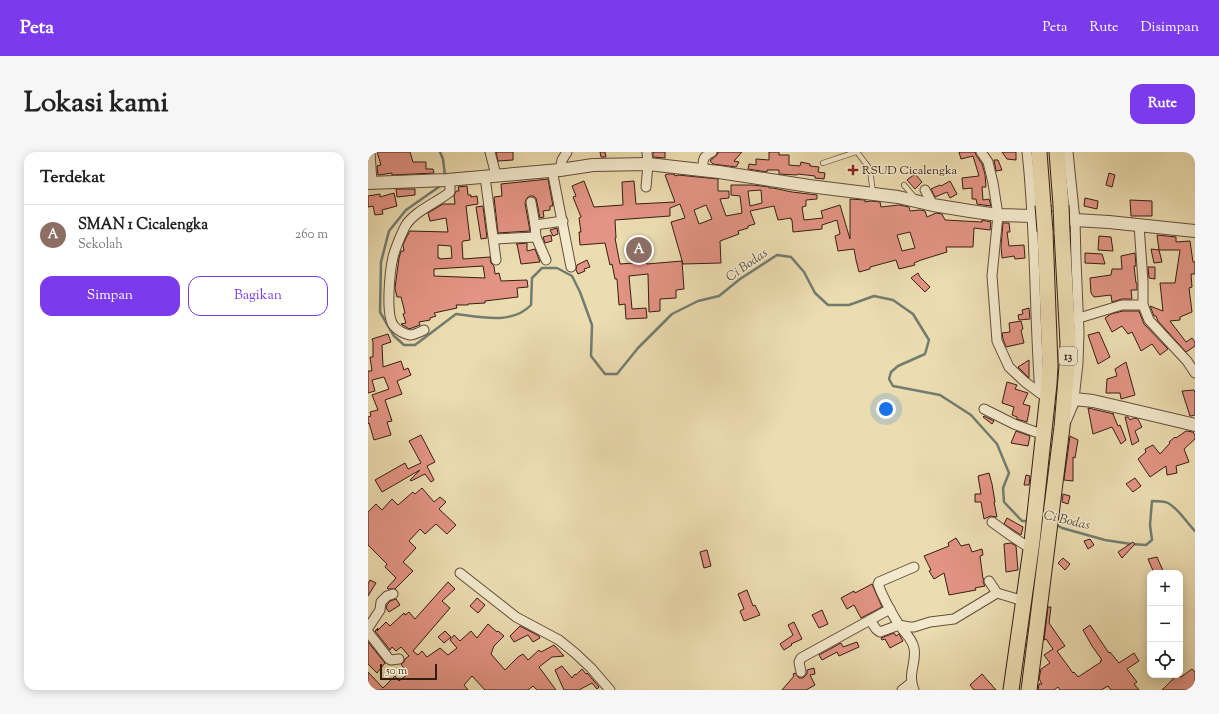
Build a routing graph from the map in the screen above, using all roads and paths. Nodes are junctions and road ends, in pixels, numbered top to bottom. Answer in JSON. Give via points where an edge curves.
{"nodes":[{"id":1,"x":370,"y":152,"type":"edge"},
{"id":2,"x":490,"y":152,"type":"edge"},
{"id":3,"x":567,"y":152,"type":"edge"},
{"id":4,"x":857,"y":152,"type":"edge"},
{"id":5,"x":981,"y":152,"type":"edge"},
{"id":6,"x":1027,"y":152,"type":"edge"},
{"id":7,"x":1039,"y":152,"type":"edge"},
{"id":8,"x":1057,"y":152,"type":"edge"},
{"id":9,"x":1068,"y":152,"type":"edge"},
{"id":10,"x":708,"y":153,"type":"edge"},
{"id":11,"x":648,"y":158,"type":"edge"},
{"id":12,"x":823,"y":163,"type":"dead end"},
{"id":13,"x":556,"y":170,"type":"junction"},
{"id":14,"x":703,"y":170,"type":"junction"},
{"id":15,"x":491,"y":176,"type":"junction"},
{"id":16,"x":444,"y":180,"type":"junction"},
{"id":17,"x":370,"y":183,"type":"edge"},
{"id":18,"x":904,"y":185,"type":"dead end"},
{"id":19,"x":646,"y":187,"type":"dead end"},
{"id":20,"x":925,"y":190,"type":"dead end"},
{"id":21,"x":873,"y":194,"type":"junction"},
{"id":22,"x":917,"y":200,"type":"junction"},
{"id":23,"x":531,"y":202,"type":"dead end"},
{"id":24,"x":933,"y":205,"type":"junction"},
{"id":25,"x":998,"y":215,"type":"junction"},
{"id":26,"x":1033,"y":216,"type":"junction"},
{"id":27,"x":1076,"y":220,"type":"junction"},
{"id":28,"x":563,"y":221,"type":"junction"},
{"id":29,"x":535,"y":225,"type":"junction"},
{"id":30,"x":1139,"y":225,"type":"junction"},
{"id":31,"x":1195,"y":232,"type":"edge"},
{"id":32,"x":536,"y":237,"type":"junction"},
{"id":33,"x":494,"y":239,"type":"junction"},
{"id":34,"x":496,"y":260,"type":"dead end"},
{"id":35,"x":546,"y":260,"type":"dead end"},
{"id":36,"x":571,"y":267,"type":"dead end"},
{"id":37,"x":1143,"y":305,"type":"junction"},
{"id":38,"x":1079,"y":318,"type":"junction"},
{"id":39,"x":424,"y":330,"type":"dead end"},
{"id":40,"x":1191,"y":358,"type":"edge"},
{"id":41,"x":1195,"y":373,"type":"edge"},
{"id":42,"x":1044,"y":396,"type":"junction"},
{"id":43,"x":1074,"y":399,"type":"junction"},
{"id":44,"x":984,"y":409,"type":"dead end"},
{"id":45,"x":1195,"y":425,"type":"edge"},
{"id":46,"x":1062,"y":427,"type":"junction"},
{"id":47,"x":1044,"y":435,"type":"junction"},
{"id":48,"x":992,"y":522,"type":"dead end"},
{"id":49,"x":1037,"y":545,"type":"junction"},
{"id":50,"x":914,"y":567,"type":"dead end"},
{"id":51,"x":460,"y":572,"type":"dead end"},
{"id":52,"x":989,"y":581,"type":"dead end"},
{"id":53,"x":997,"y":593,"type":"junction"},
{"id":54,"x":393,"y":594,"type":"dead end"},
{"id":55,"x":1024,"y":601,"type":"junction"},
{"id":56,"x":890,"y":609,"type":"junction"},
{"id":57,"x":870,"y":620,"type":"junction"},
{"id":58,"x":899,"y":626,"type":"junction"},
{"id":59,"x":368,"y":628,"type":"edge"},
{"id":60,"x":368,"y":632,"type":"edge"},
{"id":61,"x":399,"y":659,"type":"dead end"},
{"id":62,"x":801,"y":672,"type":"dead end"},
{"id":63,"x":913,"y":686,"type":"edge"},
{"id":64,"x":610,"y":690,"type":"edge"},
{"id":65,"x":902,"y":690,"type":"edge"},
{"id":66,"x":1011,"y":690,"type":"edge"},
{"id":67,"x":1029,"y":690,"type":"edge"}],
"edges":[{"from":1,"to":17,"type":"street"},
{"from":2,"to":15,"type":"street"},
{"from":3,"to":13,"type":"street"},
{"from":4,"to":12,"type":"lane"},
{"from":4,"to":21,"type":"lane","via":[[870,169]]},
{"from":5,"to":25,"type":"street","via":[[988,162]]},
{"from":6,"to":26,"type":"street"},
{"from":7,"to":42,"type":"highway","number":"13","bridge":true,"via":[[1050,366]]},
{"from":8,"to":46,"type":"highway","number":"13","bridge":true,"via":[[1068,343]]},
{"from":9,"to":27,"type":"street"},
{"from":10,"to":14,"type":"street","via":[[703,160]]},
{"from":11,"to":13,"type":"street"},
{"from":11,"to":14,"type":"street"},
{"from":11,"to":19,"type":"street"},
{"from":13,"to":15,"type":"street"},
{"from":13,"to":28,"type":"street"},
{"from":14,"to":21,"type":"street"},
{"from":15,"to":16,"type":"street"},
{"from":15,"to":33,"type":"street"},
{"from":16,"to":17,"type":"street"},
{"from":16,"to":39,"type":"street","via":[[450,192],[418,213],[406,226],[392,263],[388,302],[393,326],[411,335]]},
{"from":18,"to":22,"type":"lane"},
{"from":20,"to":24,"type":"street"},
{"from":21,"to":22,"type":"street"},
{"from":22,"to":24,"type":"street"},
{"from":23,"to":29,"type":"street"},
{"from":24,"to":25,"type":"street"},
{"from":25,"to":26,"type":"street"},
{"from":25,"to":42,"type":"street","via":[[992,276],[997,342],[1009,367]]},
{"from":26,"to":27,"type":"street"},
{"from":26,"to":42,"type":"street","via":[[1037,349]]},
{"from":27,"to":30,"type":"street"},
{"from":27,"to":38,"type":"street"},
{"from":28,"to":29,"type":"street"},
{"from":28,"to":36,"type":"street"},
{"from":29,"to":32,"type":"street"},
{"from":30,"to":31,"type":"street"},
{"from":30,"to":37,"type":"street"},
{"from":32,"to":33,"type":"street"},
{"from":32,"to":35,"type":"street"},
{"from":33,"to":34,"type":"street"},
{"from":37,"to":38,"type":"street","via":[[1122,305]]},
{"from":37,"to":40,"type":"street","via":[[1149,320]]},
{"from":38,"to":43,"type":"street"},
{"from":40,"to":41,"type":"street"},
{"from":42,"to":47,"type":"highway","number":"13"},
{"from":43,"to":45,"type":"street","via":[[1093,401]]},
{"from":43,"to":46,"type":"street"},
{"from":44,"to":47,"type":"street"},
{"from":46,"to":49,"type":"highway","number":"13","via":[[1055,481]]},
{"from":47,"to":49,"type":"highway","number":"13"},
{"from":48,"to":49,"type":"street","via":[[1010,535]]},
{"from":49,"to":55,"type":"highway","number":"13"},
{"from":49,"to":67,"type":"highway","number":"13"},
{"from":50,"to":56,"type":"street","via":[[878,582]]},
{"from":51,"to":64,"type":"street","via":[[516,617],[559,640],[576,653]]},
{"from":52,"to":53,"type":"street"},
{"from":53,"to":55,"type":"street"},
{"from":53,"to":58,"type":"street","via":[[954,619],[912,627]]},
{"from":54,"to":59,"type":"street","via":[[381,602],[380,610]]},
{"from":55,"to":66,"type":"highway","number":"13"},
{"from":56,"to":57,"type":"street"},
{"from":56,"to":58,"type":"street"},
{"from":57,"to":58,"type":"street","via":[[879,632]]},
{"from":57,"to":62,"type":"street","via":[[801,658]]},
{"from":58,"to":63,"type":"street","via":[[910,637],[914,647],[910,675]]},
{"from":60,"to":61,"type":"street","via":[[389,659]]},
{"from":63,"to":65,"type":"street"}]}
